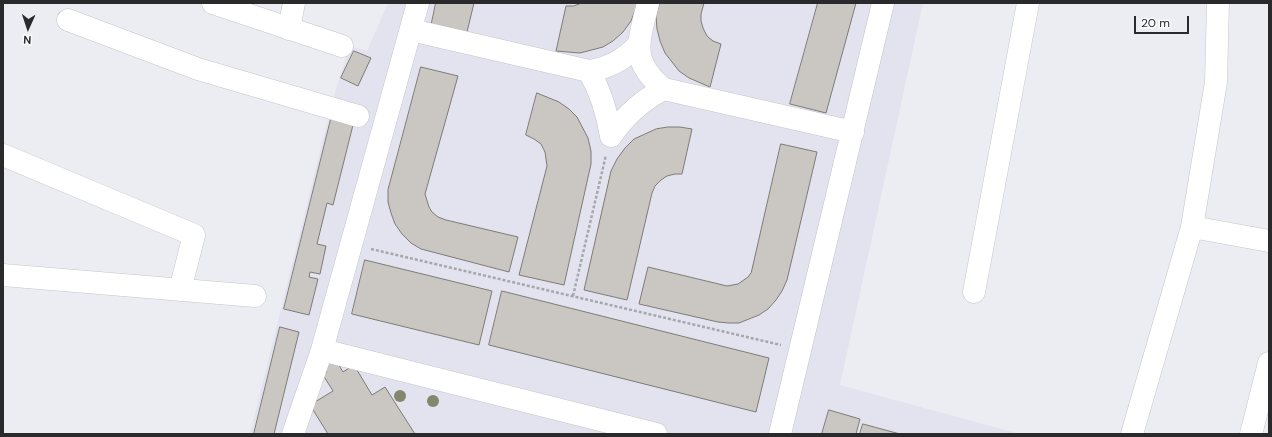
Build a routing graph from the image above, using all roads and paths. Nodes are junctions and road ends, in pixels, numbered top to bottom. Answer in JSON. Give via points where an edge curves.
{"nodes":[{"id":1,"x":213,"y":3,"type":"edge"},
{"id":2,"x":294,"y":3,"type":"edge"},
{"id":3,"x":418,"y":3,"type":"edge"},
{"id":4,"x":648,"y":3,"type":"edge"},
{"id":5,"x":884,"y":3,"type":"edge"},
{"id":6,"x":1028,"y":3,"type":"edge"},
{"id":7,"x":1218,"y":3,"type":"edge"},
{"id":8,"x":68,"y":20,"type":"dead end"},
{"id":9,"x":290,"y":29,"type":"junction"},
{"id":10,"x":411,"y":30,"type":"junction"},
{"id":11,"x":639,"y":44,"type":"junction"},
{"id":12,"x":342,"y":46,"type":"dead end"},
{"id":13,"x":589,"y":71,"type":"junction"},
{"id":14,"x":664,"y":89,"type":"junction"},
{"id":15,"x":358,"y":116,"type":"dead end"},
{"id":16,"x":853,"y":132,"type":"junction"},
{"id":17,"x":611,"y":136,"type":"junction"},
{"id":18,"x":3,"y":155,"type":"edge"},
{"id":19,"x":1192,"y":227,"type":"junction"},
{"id":20,"x":1269,"y":240,"type":"edge"},
{"id":21,"x":351,"y":244,"type":"junction"},
{"id":22,"x":3,"y":275,"type":"edge"},
{"id":23,"x":180,"y":290,"type":"junction"},
{"id":24,"x":974,"y":292,"type":"dead end"},
{"id":25,"x":255,"y":296,"type":"dead end"},
{"id":26,"x":573,"y":296,"type":"junction"},
{"id":27,"x":801,"y":349,"type":"junction"},
{"id":28,"x":322,"y":350,"type":"junction"},
{"id":29,"x":1269,"y":363,"type":"edge"},
{"id":30,"x":294,"y":434,"type":"edge"},
{"id":31,"x":656,"y":434,"type":"edge"},
{"id":32,"x":780,"y":434,"type":"edge"},
{"id":33,"x":1132,"y":434,"type":"edge"},
{"id":34,"x":1251,"y":434,"type":"edge"}],
"edges":[{"from":1,"to":9,"type":"street"},
{"from":2,"to":9,"type":"street"},
{"from":3,"to":10,"type":"street"},
{"from":4,"to":11,"type":"street"},
{"from":5,"to":16,"type":"street"},
{"from":6,"to":24,"type":"street"},
{"from":7,"to":19,"type":"street","via":[[1216,82]]},
{"from":8,"to":15,"type":"street","via":[[198,69]]},
{"from":9,"to":12,"type":"street"},
{"from":10,"to":13,"type":"street"},
{"from":10,"to":21,"type":"street"},
{"from":11,"to":13,"type":"street","via":[[616,64]]},
{"from":11,"to":14,"type":"street","via":[[645,68]]},
{"from":13,"to":17,"type":"street","via":[[604,101]]},
{"from":14,"to":16,"type":"street"},
{"from":14,"to":17,"type":"street","via":[[632,110]]},
{"from":16,"to":27,"type":"street"},
{"from":17,"to":26,"type":"path"},
{"from":18,"to":23,"type":"street","via":[[194,235]]},
{"from":19,"to":20,"type":"street"},
{"from":19,"to":33,"type":"street"},
{"from":21,"to":26,"type":"path"},
{"from":21,"to":28,"type":"street"},
{"from":22,"to":23,"type":"street"},
{"from":23,"to":25,"type":"street"},
{"from":26,"to":27,"type":"path"},
{"from":27,"to":32,"type":"street"},
{"from":28,"to":30,"type":"street"},
{"from":28,"to":31,"type":"street"},
{"from":29,"to":34,"type":"street"}]}
